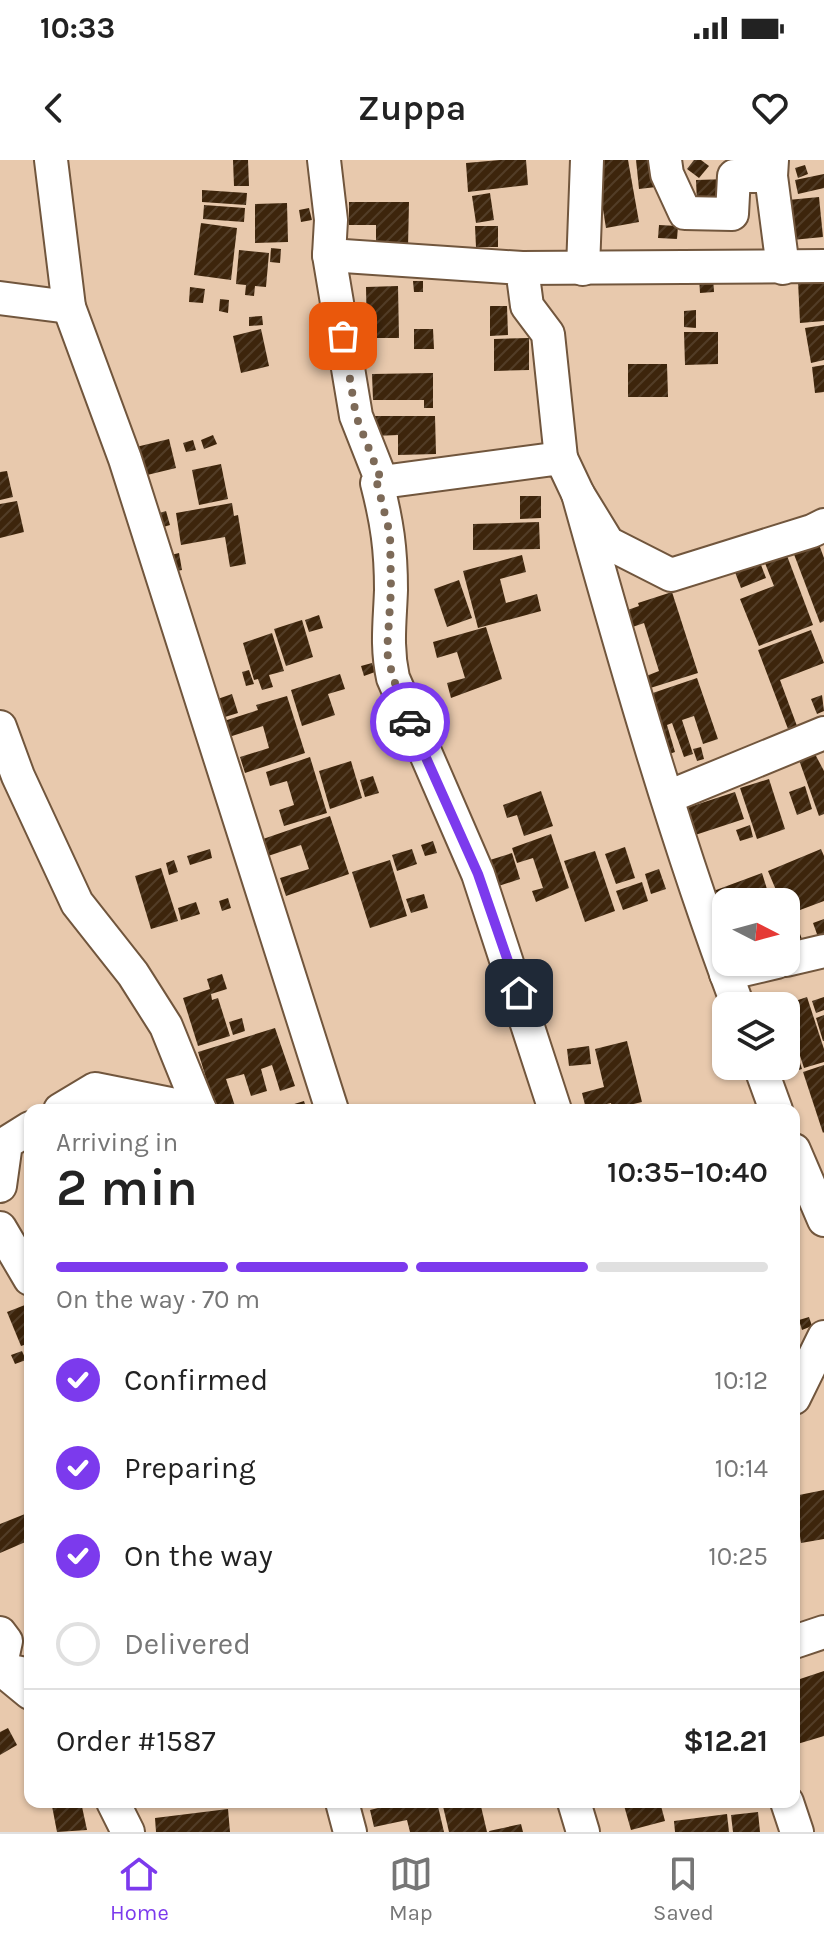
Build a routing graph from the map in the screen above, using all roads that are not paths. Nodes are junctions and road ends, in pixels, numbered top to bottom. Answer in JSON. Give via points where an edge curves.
{"nodes":[{"id":1,"x":51,"y":160,"type":"edge"},
{"id":2,"x":324,"y":160,"type":"edge"},
{"id":3,"x":587,"y":160,"type":"edge"},
{"id":4,"x":665,"y":160,"type":"edge"},
{"id":5,"x":771,"y":168,"type":"edge"},
{"id":6,"x":329,"y":255,"type":"junction"},
{"id":7,"x":824,"y":266,"type":"edge"},
{"id":8,"x":522,"y":268,"type":"junction"},
{"id":9,"x":783,"y":268,"type":"junction"},
{"id":10,"x":583,"y":269,"type":"junction"},
{"id":11,"x":0,"y":298,"type":"edge"},
{"id":12,"x":69,"y":307,"type":"junction"},
{"id":13,"x":561,"y":458,"type":"junction"},
{"id":14,"x":382,"y":482,"type":"junction"},
{"id":15,"x":578,"y":494,"type":"junction"},
{"id":16,"x":824,"y":525,"type":"edge"},
{"id":17,"x":0,"y":727,"type":"edge"},
{"id":18,"x":824,"y":733,"type":"edge"},
{"id":19,"x":668,"y":797,"type":"junction"},
{"id":20,"x":712,"y":931,"type":"edge"},
{"id":21,"x":824,"y":951,"type":"edge"},
{"id":22,"x":800,"y":957,"type":"edge"},
{"id":23,"x":765,"y":1080,"type":"edge"},
{"id":24,"x":70,"y":1104,"type":"edge"},
{"id":25,"x":170,"y":1104,"type":"edge"},
{"id":26,"x":197,"y":1104,"type":"edge"},
{"id":27,"x":330,"y":1104,"type":"edge"},
{"id":28,"x":553,"y":1104,"type":"edge"},
{"id":29,"x":774,"y":1104,"type":"edge"},
{"id":30,"x":24,"y":1132,"type":"edge"},
{"id":31,"x":806,"y":1158,"type":"edge"},
{"id":32,"x":0,"y":1186,"type":"edge"},
{"id":33,"x":824,"y":1220,"type":"edge"},
{"id":34,"x":0,"y":1228,"type":"edge"},
{"id":35,"x":24,"y":1269,"type":"edge"},
{"id":36,"x":824,"y":1337,"type":"edge"},
{"id":37,"x":800,"y":1386,"type":"edge"},
{"id":38,"x":824,"y":1632,"type":"edge"},
{"id":39,"x":0,"y":1633,"type":"edge"},
{"id":40,"x":800,"y":1640,"type":"edge"},
{"id":41,"x":0,"y":1669,"type":"edge"},
{"id":42,"x":24,"y":1674,"type":"edge"},
{"id":43,"x":24,"y":1688,"type":"edge"},
{"id":44,"x":116,"y":1808,"type":"edge"},
{"id":45,"x":344,"y":1808,"type":"edge"},
{"id":46,"x":576,"y":1808,"type":"edge"},
{"id":47,"x":789,"y":1808,"type":"edge"},
{"id":48,"x":128,"y":1832,"type":"edge"},
{"id":49,"x":350,"y":1832,"type":"edge"},
{"id":50,"x":583,"y":1832,"type":"edge"},
{"id":51,"x":797,"y":1832,"type":"edge"}],
"edges":[{"from":1,"to":12,"type":"street"},
{"from":2,"to":6,"type":"street"},
{"from":3,"to":10,"type":"street"},
{"from":4,"to":5,"type":"street","via":[[685,213],[732,214],[734,176]]},
{"from":5,"to":9,"type":"street"},
{"from":6,"to":8,"type":"street"},
{"from":6,"to":14,"type":"street","via":[[356,416]]},
{"from":7,"to":9,"type":"street"},
{"from":8,"to":10,"type":"street"},
{"from":8,"to":13,"type":"street","via":[[527,306],[548,334]]},
{"from":9,"to":10,"type":"street"},
{"from":11,"to":12,"type":"street"},
{"from":12,"to":27,"type":"street","via":[[125,459]]},
{"from":13,"to":14,"type":"street"},
{"from":13,"to":15,"type":"street"},
{"from":14,"to":28,"type":"street","via":[[377,483],[390,534],[387,652],[393,678],[478,874]]},
{"from":15,"to":16,"type":"street","via":[[608,543],[671,575]]},
{"from":15,"to":19,"type":"street"},
{"from":17,"to":26,"type":"street","via":[[77,903],[166,1026]]},
{"from":18,"to":19,"type":"street"},
{"from":19,"to":20,"type":"street"},
{"from":21,"to":22,"type":"street"},
{"from":23,"to":29,"type":"street"},
{"from":24,"to":25,"type":"street","via":[[95,1089]]},
{"from":30,"to":32,"type":"street","via":[[6,1143]]},
{"from":31,"to":33,"type":"street"},
{"from":34,"to":35,"type":"street"},
{"from":36,"to":37,"type":"street"},
{"from":38,"to":40,"type":"street"},
{"from":39,"to":41,"type":"street","via":[[6,1641]]},
{"from":41,"to":42,"type":"street"},
{"from":41,"to":43,"type":"street"},
{"from":44,"to":48,"type":"street"},
{"from":45,"to":49,"type":"street"},
{"from":46,"to":50,"type":"street"},
{"from":47,"to":51,"type":"street"}]}
